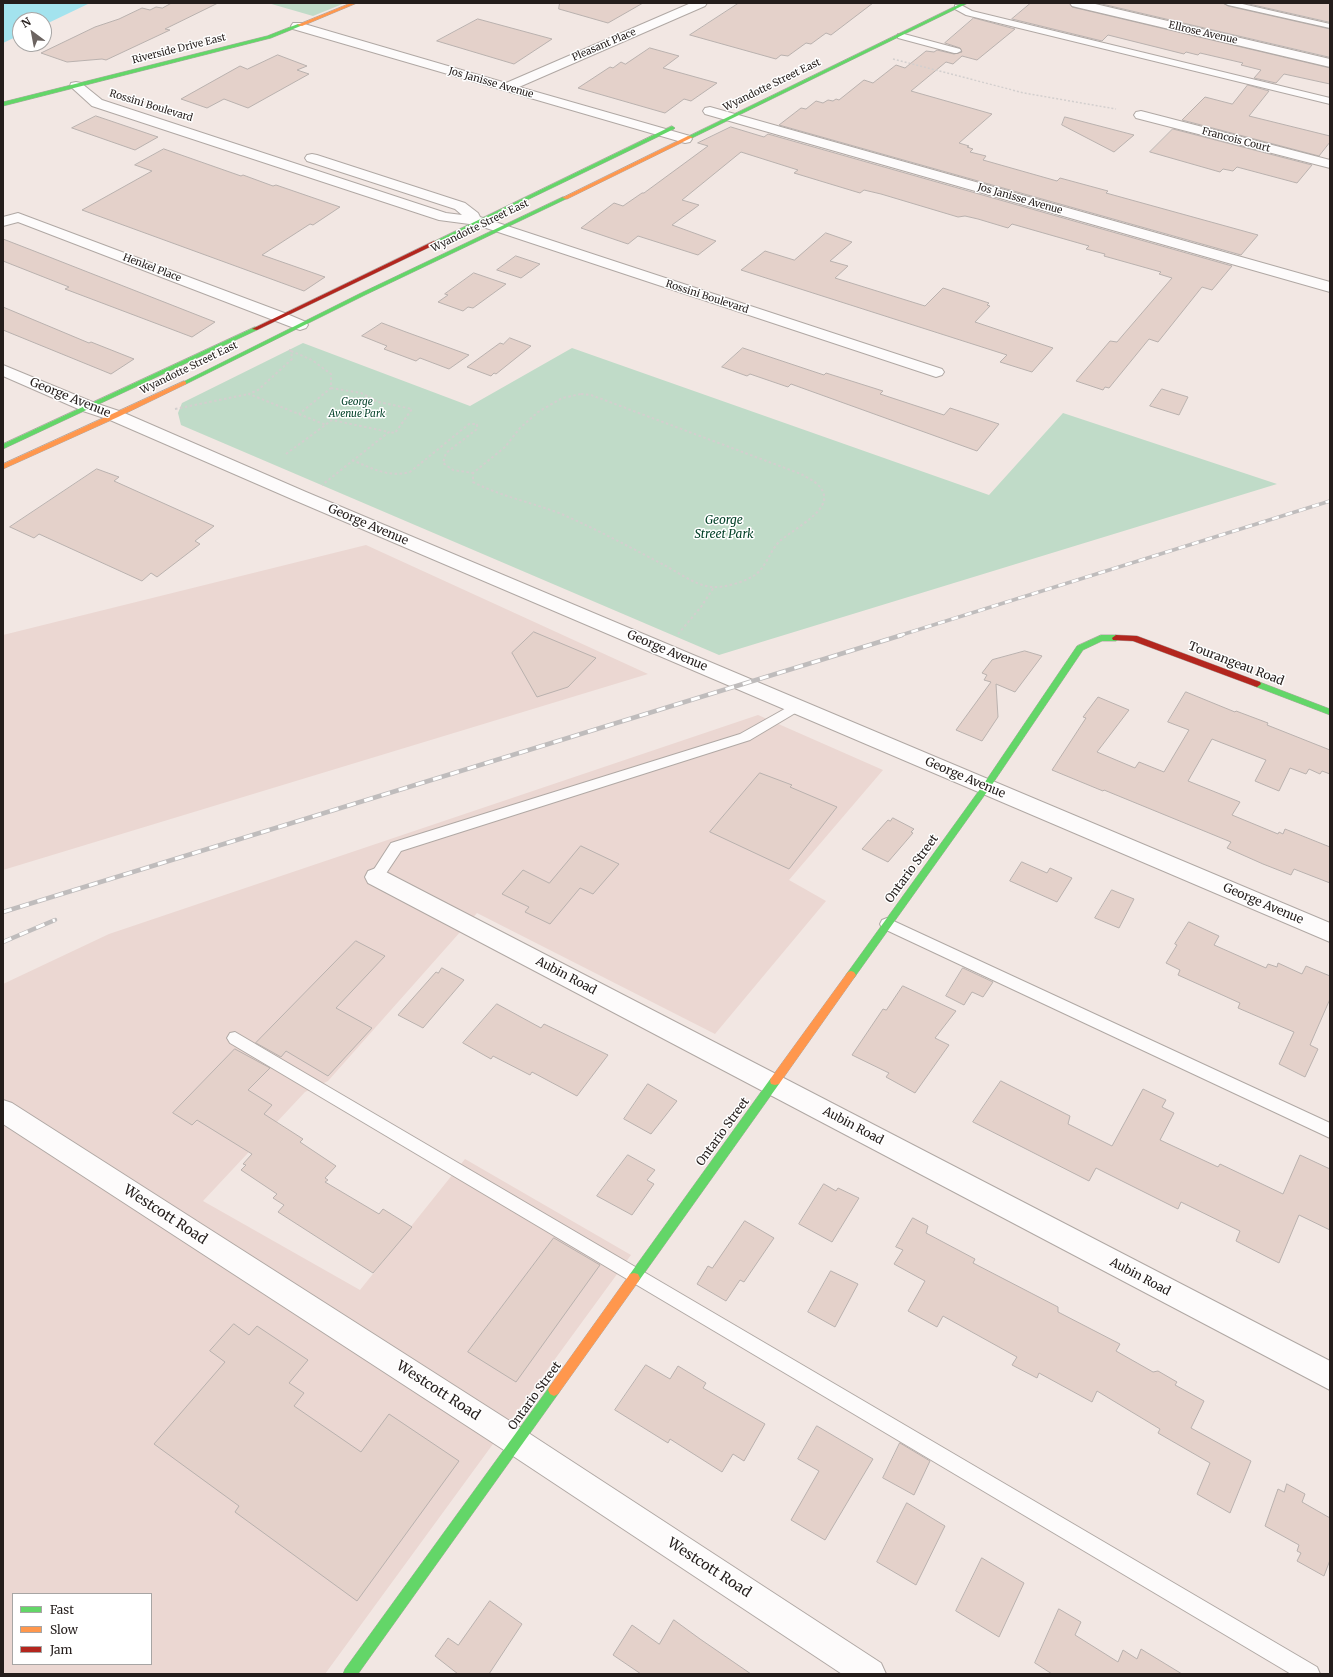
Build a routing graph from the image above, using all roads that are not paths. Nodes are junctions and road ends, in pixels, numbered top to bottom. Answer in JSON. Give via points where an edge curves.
{"nodes":[{"id":1,"x":355,"y":3,"type":"edge"},
{"id":2,"x":701,"y":3,"type":"edge"},
{"id":3,"x":1076,"y":3,"type":"edge"},
{"id":4,"x":1228,"y":3,"type":"edge"},
{"id":5,"x":962,"y":5,"type":"edge"},
{"id":6,"x":297,"y":26,"type":"junction"},
{"id":7,"x":1330,"y":26,"type":"edge"},
{"id":8,"x":901,"y":36,"type":"junction"},
{"id":9,"x":957,"y":51,"type":"dead end"},
{"id":10,"x":1330,"y":62,"type":"edge"},
{"id":11,"x":76,"y":86,"type":"junction"},
{"id":12,"x":507,"y":87,"type":"junction"},
{"id":13,"x":106,"y":92,"type":"dead end"},
{"id":14,"x":1330,"y":101,"type":"edge"},
{"id":15,"x":3,"y":104,"type":"edge"},
{"id":16,"x":724,"y":104,"type":"dead end"},
{"id":17,"x":707,"y":112,"type":"joint"},
{"id":18,"x":1141,"y":115,"type":"dead end"},
{"id":19,"x":732,"y":117,"type":"junction"},
{"id":20,"x":684,"y":123,"type":"dead end"},
{"id":21,"x":228,"y":131,"type":"dead end"},
{"id":22,"x":664,"y":132,"type":"junction"},
{"id":23,"x":685,"y":139,"type":"junction"},
{"id":24,"x":211,"y":141,"type":"junction"},
{"id":25,"x":297,"y":153,"type":"dead end"},
{"id":26,"x":1330,"y":164,"type":"edge"},
{"id":27,"x":342,"y":168,"type":"junction"},
{"id":28,"x":325,"y":178,"type":"junction"},
{"id":29,"x":479,"y":221,"type":"junction"},
{"id":30,"x":3,"y":222,"type":"edge"},
{"id":31,"x":501,"y":229,"type":"junction"},
{"id":32,"x":1330,"y":287,"type":"edge"},
{"id":33,"x":281,"y":317,"type":"junction"},
{"id":34,"x":300,"y":325,"type":"junction"},
{"id":35,"x":3,"y":370,"type":"edge"},
{"id":36,"x":936,"y":372,"type":"dead end"},
{"id":37,"x":89,"y":407,"type":"junction"},
{"id":38,"x":116,"y":416,"type":"junction"},
{"id":39,"x":3,"y":447,"type":"edge"},
{"id":40,"x":3,"y":466,"type":"edge"},
{"id":41,"x":1134,"y":638,"type":"joint"},
{"id":42,"x":797,"y":706,"type":"junction"},
{"id":43,"x":1330,"y":712,"type":"edge"},
{"id":44,"x":986,"y":787,"type":"junction"},
{"id":45,"x":376,"y":877,"type":"joint"},
{"id":46,"x":887,"y":924,"type":"junction"},
{"id":47,"x":1330,"y":933,"type":"edge"},
{"id":48,"x":235,"y":1038,"type":"dead end"},
{"id":49,"x":773,"y":1084,"type":"junction"},
{"id":50,"x":3,"y":1110,"type":"edge"},
{"id":51,"x":1330,"y":1131,"type":"edge"},
{"id":52,"x":636,"y":1275,"type":"junction"},
{"id":53,"x":1330,"y":1376,"type":"edge"},
{"id":54,"x":516,"y":1442,"type":"junction"},
{"id":55,"x":350,"y":1674,"type":"edge"},
{"id":56,"x":870,"y":1674,"type":"edge"},
{"id":57,"x":1310,"y":1674,"type":"edge"}],
"edges":[{"from":1,"to":6,"type":"main road","name":"Riverside Drive East"},
{"from":2,"to":12,"type":"street","name":"Pleasant Place"},
{"from":3,"to":10,"type":"street","name":"Ellrose Avenue"},
{"from":4,"to":7,"type":"lane"},
{"from":5,"to":8,"type":"main road","name":"Wyandotte Street East"},
{"from":5,"to":14,"type":"lane","via":[[969,13]]},
{"from":6,"to":11,"type":"main road","name":"Riverside Drive East","via":[[229,48]]},
{"from":6,"to":12,"type":"street","name":"Jos Janisse Avenue"},
{"from":8,"to":9,"type":"lane"},
{"from":8,"to":19,"type":"main road","name":"Wyandotte Street East"},
{"from":11,"to":13,"type":"street","name":"Rossini Boulevard"},
{"from":11,"to":15,"type":"main road","name":"Riverside Drive East"},
{"from":11,"to":24,"type":"street","name":"Rossini Boulevard","via":[[97,103]]},
{"from":12,"to":22,"type":"street","name":"Jos Janisse Avenue"},
{"from":16,"to":17,"type":"main road","name":"Wyandotte Street East"},
{"from":17,"to":19,"type":"street","name":"Jos Janisse Avenue"},
{"from":18,"to":26,"type":"street","name":"Francois Court"},
{"from":19,"to":23,"type":"main road","name":"Wyandotte Street East"},
{"from":19,"to":32,"type":"street","name":"Jos Janisse Avenue"},
{"from":20,"to":22,"type":"main road","name":"Wyandotte Street East"},
{"from":21,"to":24,"type":"street"},
{"from":22,"to":23,"type":"street","name":"Jos Janisse Avenue"},
{"from":22,"to":29,"type":"main road","name":"Wyandotte Street East"},
{"from":23,"to":31,"type":"main road","name":"Wyandotte Street East"},
{"from":24,"to":28,"type":"street","name":"Rossini Boulevard"},
{"from":25,"to":27,"type":"street","name":"Rossini Boulevard"},
{"from":27,"to":28,"type":"street"},
{"from":27,"to":29,"type":"street","name":"Rossini Boulevard","via":[[460,206]]},
{"from":28,"to":29,"type":"street","name":"Rossini Boulevard","via":[[444,218]]},
{"from":29,"to":31,"type":"street","name":"Rossini Boulevard"},
{"from":29,"to":33,"type":"main road","name":"Wyandotte Street East"},
{"from":30,"to":33,"type":"street","name":"Henkel Place","via":[[18,217]]},
{"from":31,"to":34,"type":"main road","name":"Wyandotte Street East"},
{"from":31,"to":36,"type":"street","name":"Rossini Boulevard"},
{"from":33,"to":34,"type":"street","name":"Henkel Place"},
{"from":33,"to":37,"type":"main road","name":"Wyandotte Street East"},
{"from":34,"to":38,"type":"main road","name":"Wyandotte Street East"},
{"from":35,"to":37,"type":"street","name":"George Avenue"},
{"from":37,"to":38,"type":"street","name":"George Avenue"},
{"from":37,"to":39,"type":"main road","name":"Wyandotte Street East"},
{"from":38,"to":40,"type":"main road","name":"Wyandotte Street East"},
{"from":38,"to":42,"type":"street","name":"George Avenue"},
{"from":41,"to":43,"type":"main road","name":"Tourangeau Road"},
{"from":41,"to":44,"type":"main road","name":"Ontario Street","via":[[1101,638],[1080,648]]},
{"from":42,"to":44,"type":"street","name":"George Avenue"},
{"from":42,"to":45,"type":"lane","via":[[745,737],[396,847]]},
{"from":44,"to":46,"type":"main road","name":"Ontario Street"},
{"from":44,"to":47,"type":"street","name":"George Avenue"},
{"from":45,"to":49,"type":"street","name":"Aubin Road"},
{"from":46,"to":49,"type":"main road","name":"Ontario Street"},
{"from":46,"to":51,"type":"lane"},
{"from":48,"to":52,"type":"lane"},
{"from":49,"to":52,"type":"main road","name":"Ontario Street"},
{"from":49,"to":53,"type":"street","name":"Aubin Road"},
{"from":50,"to":54,"type":"street","name":"Westcott Road"},
{"from":52,"to":54,"type":"main road","name":"Ontario Street"},
{"from":52,"to":57,"type":"lane"},
{"from":54,"to":55,"type":"main road","name":"Ontario Street"},
{"from":54,"to":56,"type":"street","name":"Westcott Road"}]}
